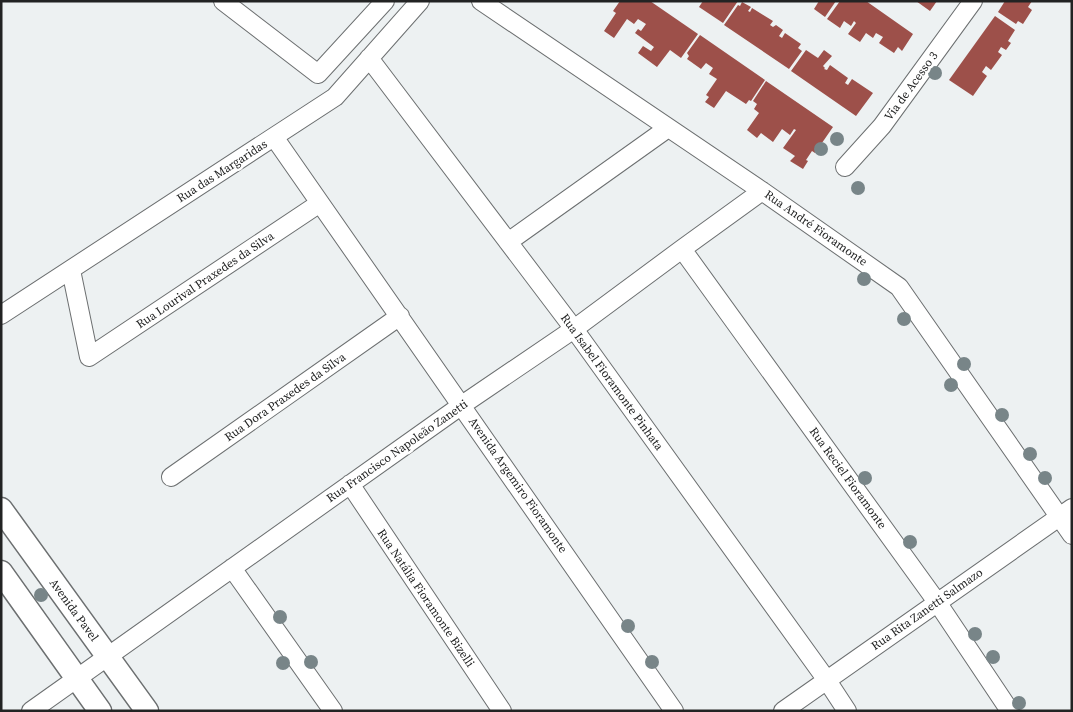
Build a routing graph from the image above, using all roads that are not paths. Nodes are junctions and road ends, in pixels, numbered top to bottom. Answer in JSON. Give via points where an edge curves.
{"nodes":[{"id":1,"x":223,"y":1,"type":"edge"},
{"id":2,"x":385,"y":1,"type":"edge"},
{"id":3,"x":420,"y":1,"type":"edge"},
{"id":4,"x":481,"y":1,"type":"edge"},
{"id":5,"x":973,"y":1,"type":"edge"},
{"id":6,"x":370,"y":58,"type":"junction"},
{"id":7,"x":668,"y":128,"type":"junction"},
{"id":8,"x":274,"y":137,"type":"junction"},
{"id":9,"x":845,"y":167,"type":"dead end"},
{"id":10,"x":762,"y":191,"type":"junction"},
{"id":11,"x":320,"y":203,"type":"junction"},
{"id":12,"x":508,"y":242,"type":"junction"},
{"id":13,"x":682,"y":248,"type":"junction"},
{"id":14,"x":71,"y":270,"type":"junction"},
{"id":15,"x":1,"y":315,"type":"edge"},
{"id":16,"x":400,"y":316,"type":"junction"},
{"id":17,"x":574,"y":329,"type":"junction"},
{"id":18,"x":462,"y":405,"type":"junction"},
{"id":19,"x":171,"y":478,"type":"dead end"},
{"id":20,"x":350,"y":484,"type":"junction"},
{"id":21,"x":1,"y":509,"type":"edge"},
{"id":22,"x":1065,"y":512,"type":"edge"},
{"id":23,"x":1072,"y":535,"type":"edge"},
{"id":24,"x":232,"y":568,"type":"junction"},
{"id":25,"x":1,"y":572,"type":"edge"},
{"id":26,"x":937,"y":602,"type":"junction"},
{"id":27,"x":107,"y":656,"type":"junction"},
{"id":28,"x":77,"y":678,"type":"junction"},
{"id":29,"x":826,"y":679,"type":"junction"},
{"id":30,"x":31,"y":711,"type":"edge"},
{"id":31,"x":100,"y":711,"type":"edge"},
{"id":32,"x":147,"y":711,"type":"edge"},
{"id":33,"x":333,"y":711,"type":"edge"},
{"id":34,"x":502,"y":711,"type":"edge"},
{"id":35,"x":674,"y":711,"type":"edge"},
{"id":36,"x":783,"y":711,"type":"edge"},
{"id":37,"x":847,"y":711,"type":"edge"},
{"id":38,"x":1010,"y":711,"type":"edge"}],
"edges":[{"from":1,"to":2,"type":"street","via":[[318,74]]},
{"from":3,"to":6,"type":"street","name":"Rua das Margaridas"},
{"from":4,"to":7,"type":"street","name":"Rua André Fioramonte"},
{"from":5,"to":9,"type":"street","name":"Via de Acesso 3","via":[[882,126]]},
{"from":6,"to":8,"type":"street","name":"Rua das Margaridas","via":[[335,97]]},
{"from":6,"to":12,"type":"street","name":"Rua Isabel Fioramonte Pinhata"},
{"from":7,"to":10,"type":"street","name":"Rua André Fioramonte"},
{"from":7,"to":12,"type":"street"},
{"from":8,"to":11,"type":"street","name":"Avenida Argemiro Fioramonte"},
{"from":8,"to":14,"type":"street","name":"Rua das Margaridas"},
{"from":10,"to":13,"type":"street","name":"Rua Francisco Napoleão Zanetti"},
{"from":10,"to":22,"type":"street","name":"Rua André Fioramonte","via":[[899,287]]},
{"from":11,"to":14,"type":"street","name":"Rua Lourival Praxedes da Silva","via":[[89,357]]},
{"from":11,"to":16,"type":"street","name":"Avenida Argemiro Fioramonte"},
{"from":12,"to":17,"type":"street","name":"Rua Isabel Fioramonte Pinhata"},
{"from":13,"to":17,"type":"street","name":"Rua Francisco Napoleão Zanetti"},
{"from":13,"to":26,"type":"street","name":"Rua Reciel Fioramonte"},
{"from":14,"to":15,"type":"street","name":"Rua das Margaridas"},
{"from":16,"to":18,"type":"street","name":"Avenida Argemiro Fioramonte"},
{"from":16,"to":19,"type":"street","name":"Rua Dora Praxedes da Silva"},
{"from":17,"to":18,"type":"street","name":"Rua Francisco Napoleão Zanetti"},
{"from":17,"to":29,"type":"street","name":"Rua Isabel Fioramonte Pinhata"},
{"from":18,"to":20,"type":"street","name":"Rua Francisco Napoleão Zanetti"},
{"from":18,"to":35,"type":"street","name":"Avenida Argemiro Fioramonte"},
{"from":20,"to":24,"type":"street","name":"Rua Francisco Napoleão Zanetti"},
{"from":20,"to":34,"type":"street","name":"Rua Natália Fioramonte Bizelli"},
{"from":21,"to":27,"type":"street","name":"Avenida Pavel"},
{"from":22,"to":23,"type":"street","name":"Rua André Fioramonte"},
{"from":22,"to":26,"type":"street","name":"Rua Rita Zanetti Salmazo"},
{"from":24,"to":27,"type":"street","name":"Rua Francisco Napoleão Zanetti"},
{"from":24,"to":33,"type":"street"},
{"from":25,"to":28,"type":"street"},
{"from":26,"to":29,"type":"street","name":"Rua Rita Zanetti Salmazo"},
{"from":26,"to":38,"type":"street","name":"Rua Reciel Fioramonte"},
{"from":27,"to":28,"type":"street","name":"Rua Francisco Napoleão Zanetti"},
{"from":27,"to":32,"type":"street","name":"Avenida Pavel"},
{"from":28,"to":30,"type":"street","name":"Rua Francisco Napoleão Zanetti"},
{"from":28,"to":31,"type":"street"},
{"from":29,"to":36,"type":"street","name":"Rua Rita Zanetti Salmazo"},
{"from":29,"to":37,"type":"street","name":"Rua Isabel Fioramonte Pinhata"}]}
